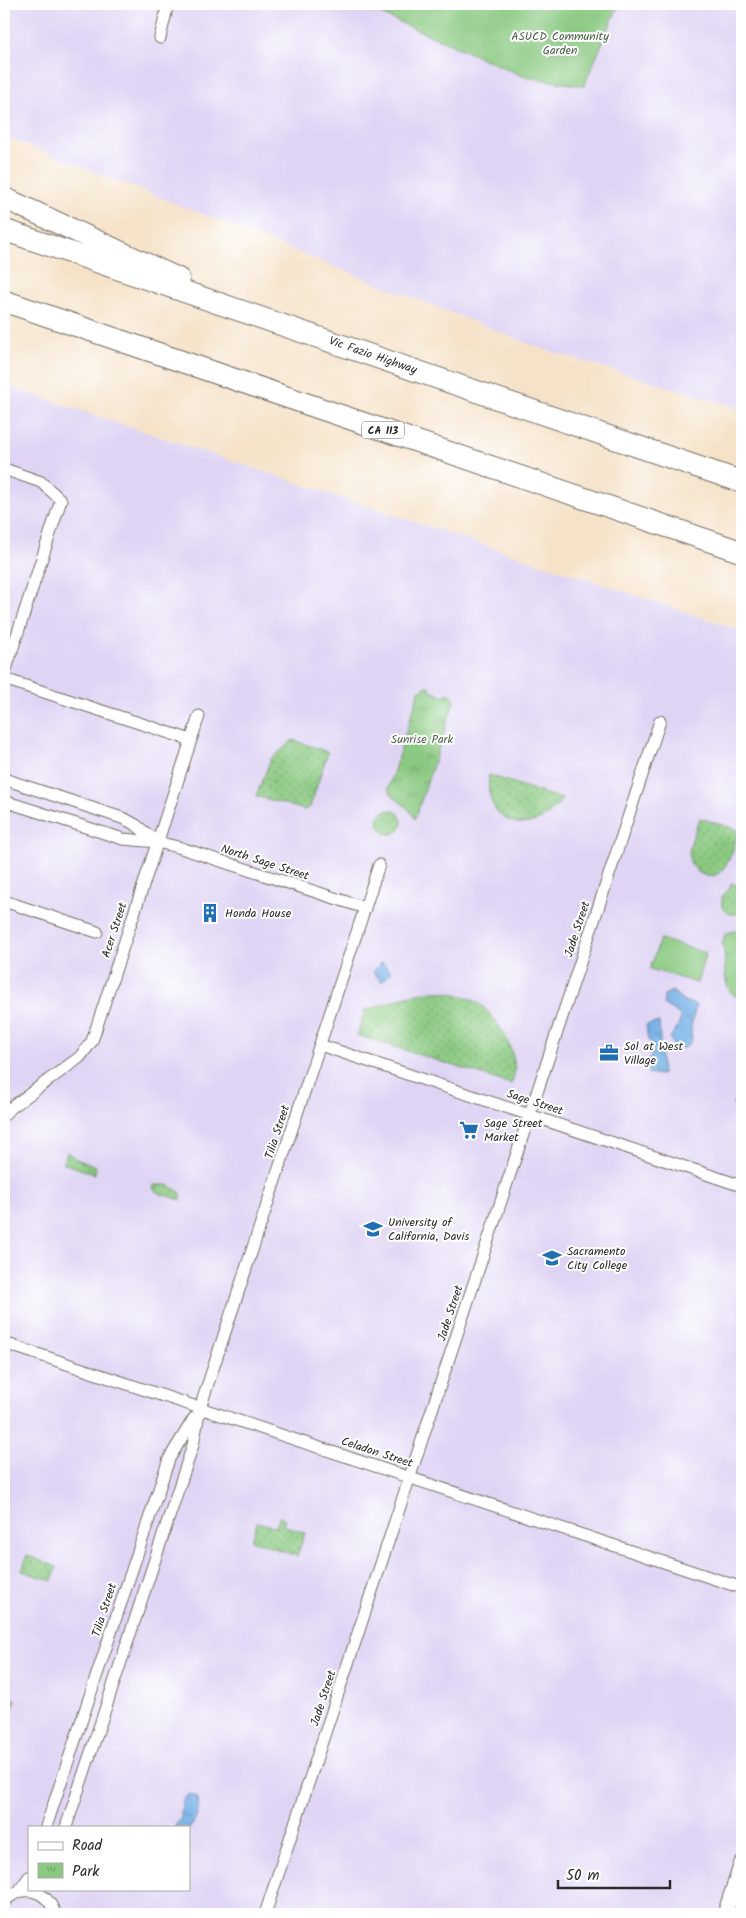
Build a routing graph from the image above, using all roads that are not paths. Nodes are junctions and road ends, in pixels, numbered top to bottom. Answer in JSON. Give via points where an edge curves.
{"nodes":[{"id":1,"x":168,"y":4,"type":"edge"},
{"id":2,"x":160,"y":38,"type":"dead end"},
{"id":3,"x":4,"y":198,"type":"edge"},
{"id":4,"x":4,"y":230,"type":"edge"},
{"id":5,"x":4,"y":302,"type":"edge"},
{"id":6,"x":242,"y":309,"type":"junction"},
{"id":7,"x":4,"y":468,"type":"edge"},
{"id":8,"x":742,"y":482,"type":"edge"},
{"id":9,"x":742,"y":552,"type":"edge"},
{"id":10,"x":4,"y":677,"type":"edge"},
{"id":11,"x":199,"y":716,"type":"dead end"},
{"id":12,"x":660,"y":721,"type":"dead end"},
{"id":13,"x":191,"y":740,"type":"junction"},
{"id":14,"x":4,"y":779,"type":"edge"},
{"id":15,"x":4,"y":800,"type":"edge"},
{"id":16,"x":157,"y":842,"type":"junction"},
{"id":17,"x":379,"y":864,"type":"dead end"},
{"id":18,"x":4,"y":901,"type":"edge"},
{"id":19,"x":365,"y":908,"type":"junction"},
{"id":20,"x":97,"y":932,"type":"dead end"},
{"id":21,"x":320,"y":1045,"type":"junction"},
{"id":22,"x":4,"y":1115,"type":"edge"},
{"id":23,"x":530,"y":1115,"type":"junction"},
{"id":24,"x":742,"y":1186,"type":"edge"},
{"id":25,"x":4,"y":1343,"type":"edge"},
{"id":26,"x":200,"y":1408,"type":"junction"},
{"id":27,"x":410,"y":1477,"type":"junction"},
{"id":28,"x":742,"y":1588,"type":"edge"},
{"id":29,"x":46,"y":1826,"type":"edge"},
{"id":30,"x":66,"y":1826,"type":"edge"},
{"id":31,"x":742,"y":1863,"type":"edge"},
{"id":32,"x":28,"y":1879,"type":"edge"},
{"id":33,"x":19,"y":1891,"type":"junction"},
{"id":34,"x":47,"y":1893,"type":"edge"},
{"id":35,"x":4,"y":1902,"type":"edge"},
{"id":36,"x":55,"y":1914,"type":"edge"},
{"id":37,"x":266,"y":1914,"type":"edge"},
{"id":38,"x":725,"y":1914,"type":"edge"}],
"edges":[{"from":1,"to":2,"type":"street"},
{"from":3,"to":6,"type":"highway"},
{"from":4,"to":6,"type":"highway","name":"Vic Fazio Highway","via":[[158,284]]},
{"from":5,"to":9,"type":"highway","number":"CA 113"},
{"from":6,"to":8,"type":"highway","name":"Vic Fazio Highway"},
{"from":7,"to":10,"type":"street","via":[[41,482],[61,500]]},
{"from":10,"to":13,"type":"street"},
{"from":11,"to":13,"type":"street","name":"Acer Street"},
{"from":12,"to":23,"type":"street","name":"Jade Street"},
{"from":13,"to":16,"type":"street","name":"Acer Street"},
{"from":14,"to":16,"type":"street","name":"North Sage Street","via":[[125,820]]},
{"from":15,"to":16,"type":"street","name":"North Sage Street","via":[[123,839]]},
{"from":16,"to":19,"type":"street","name":"North Sage Street"},
{"from":16,"to":22,"type":"street","name":"Acer Street","via":[[87,1050]]},
{"from":17,"to":19,"type":"street","name":"Tilia Street"},
{"from":18,"to":20,"type":"street"},
{"from":19,"to":21,"type":"street","name":"Tilia Street"},
{"from":21,"to":23,"type":"street","name":"Sage Street"},
{"from":21,"to":26,"type":"street","name":"Tilia Street"},
{"from":23,"to":24,"type":"street","name":"Sage Street"},
{"from":23,"to":27,"type":"street","name":"Jade Street"},
{"from":25,"to":26,"type":"street","name":"Celadon Street"},
{"from":26,"to":27,"type":"street","name":"Celadon Street"},
{"from":26,"to":29,"type":"street","name":"Tilia Street","via":[[169,1458]]},
{"from":26,"to":30,"type":"street","name":"Tilia Street","via":[[193,1444]]},
{"from":27,"to":28,"type":"street","name":"Celadon Street"},
{"from":27,"to":37,"type":"street","name":"Jade Street"},
{"from":31,"to":38,"type":"street"},
{"from":32,"to":33,"type":"street"},
{"from":33,"to":34,"type":"street"},
{"from":33,"to":35,"type":"street"},
{"from":34,"to":36,"type":"street"}]}
